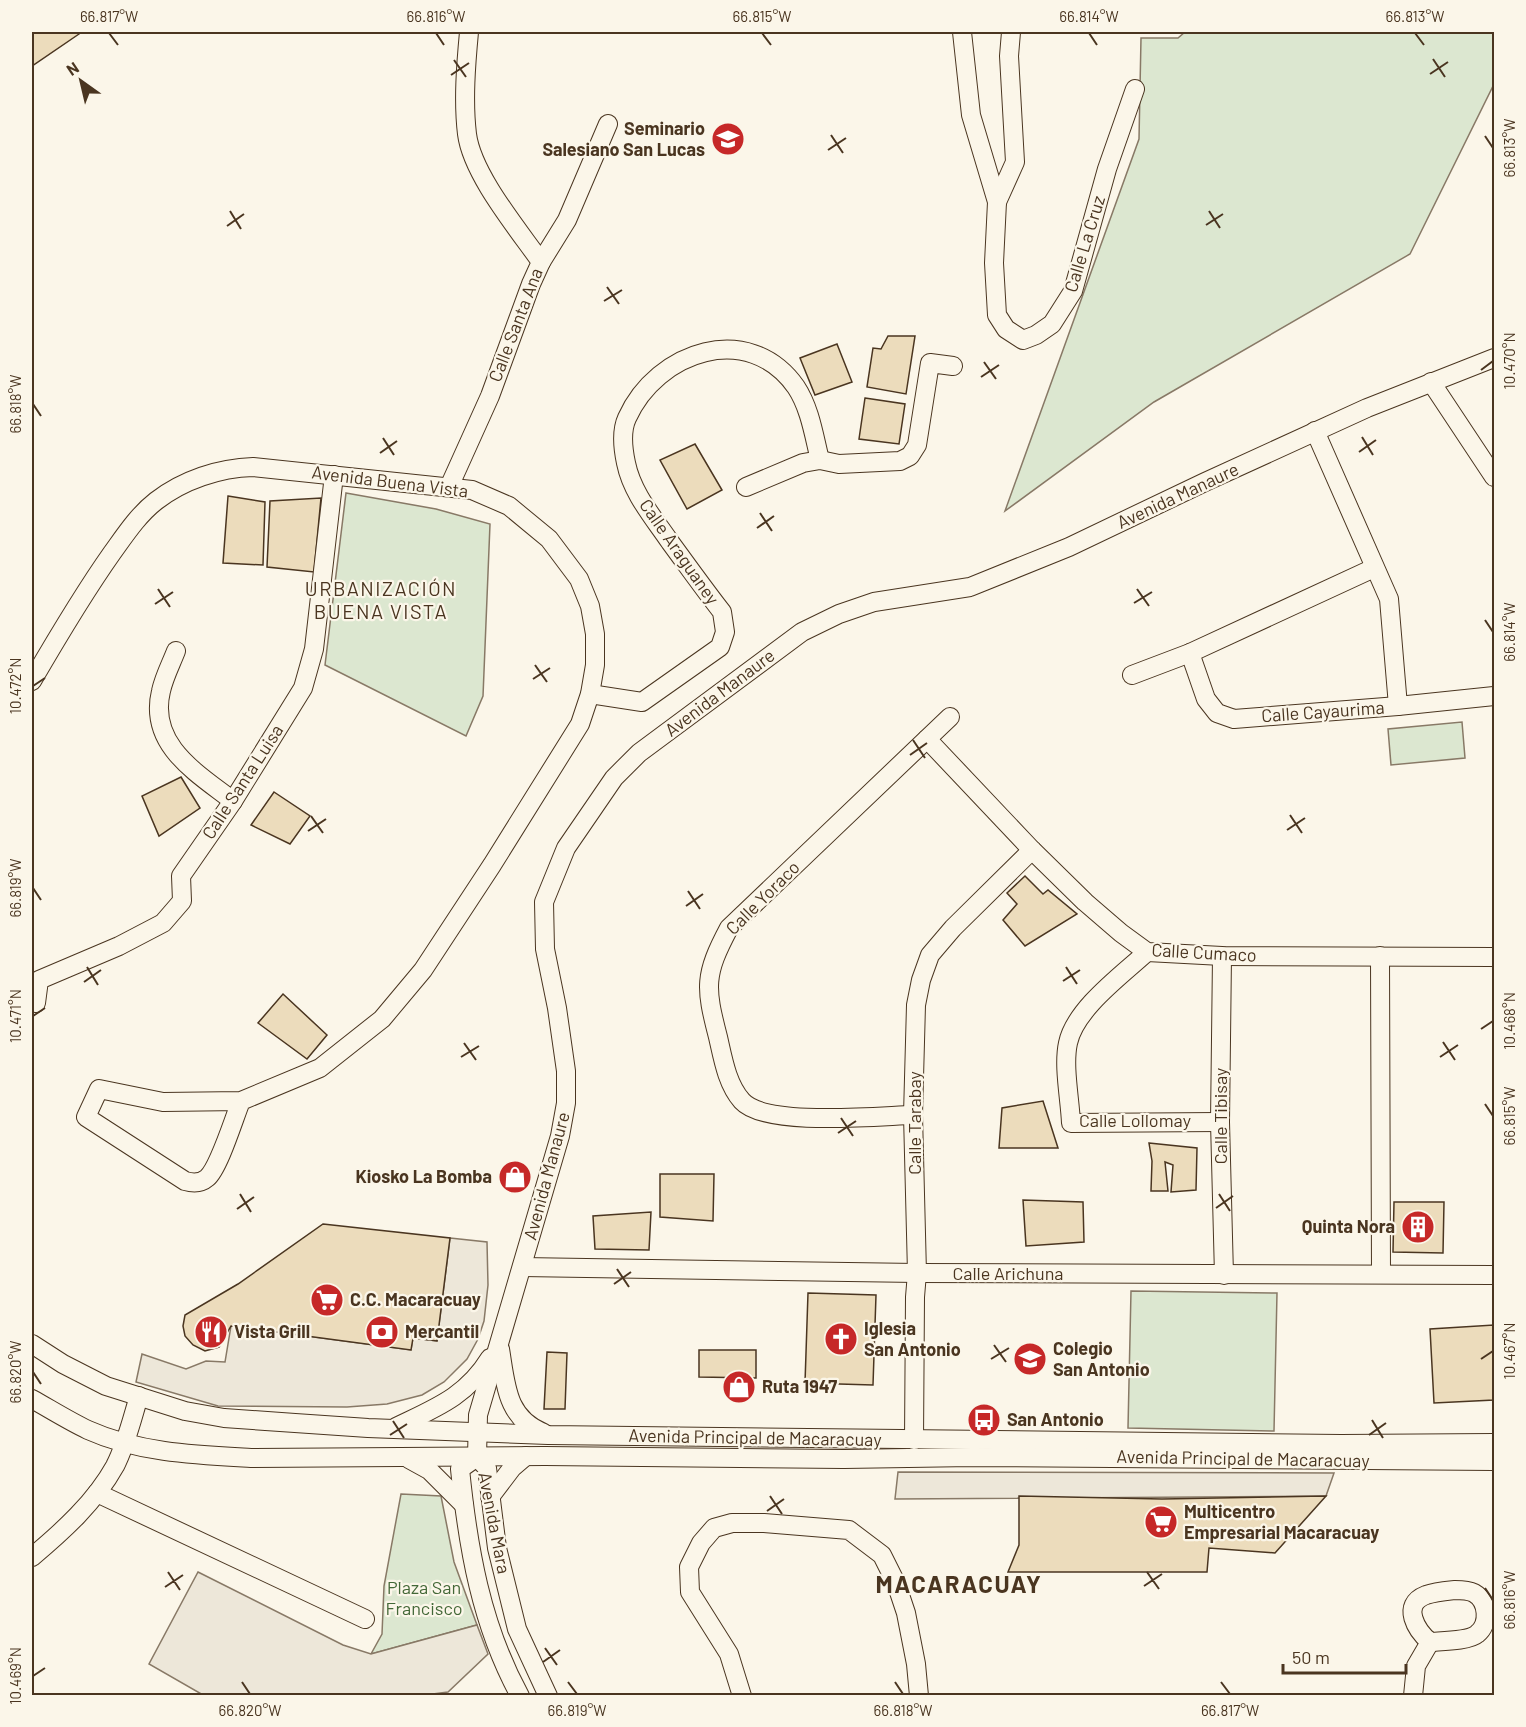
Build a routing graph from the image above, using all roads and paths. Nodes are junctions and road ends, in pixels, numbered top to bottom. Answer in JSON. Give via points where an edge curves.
{"nodes":[{"id":1,"x":469,"y":32,"type":"edge"},
{"id":2,"x":962,"y":32,"type":"edge"},
{"id":3,"x":1011,"y":32,"type":"edge"},
{"id":4,"x":1135,"y":89,"type":"dead end"},
{"id":5,"x":608,"y":124,"type":"dead end"},
{"id":6,"x":997,"y":202,"type":"junction"},
{"id":7,"x":541,"y":262,"type":"junction"},
{"id":8,"x":1494,"y":358,"type":"edge"},
{"id":9,"x":953,"y":366,"type":"dead end"},
{"id":10,"x":1431,"y":382,"type":"junction"},
{"id":11,"x":1315,"y":431,"type":"junction"},
{"id":12,"x":820,"y":460,"type":"junction"},
{"id":13,"x":334,"y":476,"type":"junction"},
{"id":14,"x":1494,"y":477,"type":"edge"},
{"id":15,"x":449,"y":487,"type":"junction"},
{"id":16,"x":746,"y":487,"type":"dead end"},
{"id":17,"x":1374,"y":568,"type":"junction"},
{"id":18,"x":177,"y":651,"type":"dead end"},
{"id":19,"x":1190,"y":653,"type":"junction"},
{"id":20,"x":1132,"y":675,"type":"dead end"},
{"id":21,"x":32,"y":681,"type":"edge"},
{"id":22,"x":590,"y":694,"type":"junction"},
{"id":23,"x":1494,"y":696,"type":"edge"},
{"id":24,"x":1398,"y":706,"type":"junction"},
{"id":25,"x":950,"y":717,"type":"dead end"},
{"id":26,"x":927,"y":739,"type":"junction"},
{"id":27,"x":233,"y":801,"type":"junction"},
{"id":28,"x":1032,"y":850,"type":"junction"},
{"id":29,"x":1147,"y":952,"type":"junction"},
{"id":30,"x":1222,"y":956,"type":"junction"},
{"id":31,"x":1380,"y":956,"type":"junction"},
{"id":32,"x":1494,"y":957,"type":"edge"},
{"id":33,"x":36,"y":1003,"type":"dead end"},
{"id":34,"x":241,"y":1101,"type":"junction"},
{"id":35,"x":913,"y":1115,"type":"junction"},
{"id":36,"x":1220,"y":1122,"type":"junction"},
{"id":37,"x":522,"y":1267,"type":"junction"},
{"id":38,"x":917,"y":1273,"type":"junction"},
{"id":39,"x":1381,"y":1274,"type":"junction"},
{"id":40,"x":1224,"y":1275,"type":"junction"},
{"id":41,"x":1494,"y":1275,"type":"edge"},
{"id":42,"x":32,"y":1344,"type":"edge"},
{"id":43,"x":499,"y":1344,"type":"junction"},
{"id":44,"x":139,"y":1396,"type":"junction"},
{"id":45,"x":32,"y":1399,"type":"edge"},
{"id":46,"x":394,"y":1428,"type":"junction"},
{"id":47,"x":477,"y":1431,"type":"junction"},
{"id":48,"x":548,"y":1435,"type":"junction"},
{"id":49,"x":914,"y":1440,"type":"junction"},
{"id":50,"x":124,"y":1442,"type":"junction"},
{"id":51,"x":1494,"y":1443,"type":"edge"},
{"id":52,"x":526,"y":1456,"type":"junction"},
{"id":53,"x":477,"y":1457,"type":"junction"},
{"id":54,"x":408,"y":1458,"type":"junction"},
{"id":55,"x":1494,"y":1461,"type":"edge"},
{"id":56,"x":97,"y":1493,"type":"junction"},
{"id":57,"x":490,"y":1497,"type":"junction"},
{"id":58,"x":464,"y":1505,"type":"junction"},
{"id":59,"x":32,"y":1557,"type":"edge"},
{"id":60,"x":365,"y":1619,"type":"dead end"},
{"id":61,"x":1430,"y":1642,"type":"dead end"},
{"id":62,"x":520,"y":1695,"type":"edge"},
{"id":63,"x":548,"y":1695,"type":"edge"},
{"id":64,"x":742,"y":1695,"type":"edge"},
{"id":65,"x":919,"y":1695,"type":"edge"},
{"id":66,"x":1413,"y":1695,"type":"edge"}],
"edges":[{"from":1,"to":7,"type":"street","name":"Calle Santa Ana","via":[[467,135],[484,177]]},
{"from":2,"to":6,"type":"street","via":[[971,115]]},
{"from":3,"to":6,"type":"street","via":[[1015,162]]},
{"from":4,"to":6,"type":"street","name":"Calle La Cruz","via":[[1107,169],[1074,291],[1052,324],[1023,340],[1006,329],[997,315]]},
{"from":5,"to":7,"type":"street","via":[[567,219]]},
{"from":7,"to":15,"type":"street","name":"Calle Santa Ana","via":[[490,396]]},
{"from":8,"to":10,"type":"street","name":"Avenida Manaure"},
{"from":9,"to":12,"type":"street","via":[[930,363],[917,445],[910,456],[900,461],[839,464]]},
{"from":10,"to":11,"type":"street","name":"Avenida Manaure"},
{"from":10,"to":14,"type":"street"},
{"from":11,"to":17,"type":"street"},
{"from":11,"to":37,"type":"street","name":"Avenida Manaure","via":[[1069,547],[970,587],[874,602],[802,632],[639,753],[614,778],[566,848],[544,902],[545,949],[563,1040],[566,1103],[561,1136]]},
{"from":12,"to":16,"type":"street","via":[[803,463]]},
{"from":12,"to":22,"type":"street","name":"Calle Araguaney","via":[[806,406],[796,387],[779,368],[755,354],[732,348],[708,351],[680,360],[658,376],[626,419],[626,465],[648,511],[722,612],[725,632],[720,647],[642,702]]},
{"from":13,"to":15,"type":"street","name":"Avenida Buena Vista"},
{"from":13,"to":21,"type":"street","name":"Avenida Buena Vista","via":[[240,467],[177,487],[155,502],[130,528]]},
{"from":13,"to":27,"type":"street","name":"Calle Santa Luisa","via":[[314,649],[303,687]]},
{"from":15,"to":22,"type":"street","name":"Avenida Buena Vista","via":[[472,490],[509,506],[549,539],[579,579],[590,606],[595,634]]},
{"from":17,"to":19,"type":"street"},
{"from":17,"to":24,"type":"street","via":[[1389,599]]},
{"from":18,"to":27,"type":"street","via":[[161,690],[162,726],[178,757]]},
{"from":19,"to":20,"type":"street"},
{"from":19,"to":24,"type":"street","name":"Calle Cayaurima","via":[[1206,699],[1217,713],[1234,719]]},
{"from":22,"to":34,"type":"street","name":"Avenida Buena Vista","via":[[569,743],[492,865],[423,970],[382,1019],[321,1068]]},
{"from":23,"to":24,"type":"street","name":"Calle Cayaurima"},
{"from":25,"to":26,"type":"street","name":"Calle Yoraco"},
{"from":26,"to":28,"type":"street","name":"Calle Cumaco"},
{"from":26,"to":35,"type":"street","name":"Calle Yoraco","via":[[729,928],[717,950],[708,985],[724,1065],[743,1103],[755,1110],[793,1117]]},
{"from":27,"to":33,"type":"street","name":"Calle Santa Luisa","via":[[181,876],[182,901],[163,923],[39,980]]},
{"from":28,"to":29,"type":"street","name":"Calle Cumaco","via":[[1085,902]]},
{"from":28,"to":35,"type":"street","name":"Calle Tarabay","via":[[952,928],[930,956],[916,1005]]},
{"from":29,"to":30,"type":"street","name":"Calle Cumaco"},
{"from":29,"to":36,"type":"street","name":"Calle Lollomay","via":[[1097,998],[1072,1030],[1067,1044],[1071,1123]]},
{"from":30,"to":31,"type":"street","name":"Calle Cumaco"},
{"from":30,"to":36,"type":"street","name":"Calle Tibisay"},
{"from":31,"to":32,"type":"street","name":"Calle Cumaco"},
{"from":31,"to":39,"type":"street"},
{"from":34,"to":34,"type":"street","name":"Avenida Buena Vista","via":[[163,1102],[99,1089],[86,1117],[185,1181],[195,1183],[206,1179],[214,1169]]},
{"from":35,"to":38,"type":"street","name":"Calle Tarabay"},
{"from":36,"to":40,"type":"street","name":"Calle Tibisay"},
{"from":37,"to":38,"type":"street","name":"Calle Arichuna"},
{"from":37,"to":43,"type":"street","name":"Avenida Manaure"},
{"from":38,"to":40,"type":"street","name":"Calle Arichuna"},
{"from":38,"to":49,"type":"street","name":"Calle Tarabay"},
{"from":39,"to":40,"type":"street","name":"Calle Arichuna"},
{"from":39,"to":41,"type":"street","name":"Calle Arichuna"},
{"from":42,"to":44,"type":"street","name":"Avenida Principal de Macaracuay","via":[[106,1386]]},
{"from":43,"to":46,"type":"street","via":[[468,1386],[436,1408]]},
{"from":43,"to":47,"type":"street","name":"Avenida Manaure","via":[[478,1414]]},
{"from":43,"to":48,"type":"street","via":[[516,1413],[530,1428]]},
{"from":44,"to":46,"type":"street","name":"Avenida Principal de Macaracuay","via":[[224,1418]]},
{"from":44,"to":50,"type":"street"},
{"from":45,"to":50,"type":"street","name":"Avenida Principal de Macaracuay","via":[[90,1430]]},
{"from":46,"to":47,"type":"street","name":"Avenida Principal de Macaracuay"},
{"from":47,"to":48,"type":"street","name":"Avenida Principal de Macaracuay"},
{"from":47,"to":53,"type":"street","name":"Avenida Manaure"},
{"from":48,"to":49,"type":"street","name":"Avenida Principal de Macaracuay"},
{"from":49,"to":51,"type":"street","name":"Avenida Principal de Macaracuay"},
{"from":50,"to":54,"type":"street","name":"Avenida Principal de Macaracuay","via":[[159,1450],[251,1458]]},
{"from":50,"to":56,"type":"street","via":[[116,1464]]},
{"from":52,"to":53,"type":"street","name":"Avenida Principal de Macaracuay"},
{"from":52,"to":55,"type":"street","name":"Avenida Principal de Macaracuay"},
{"from":52,"to":57,"type":"street"},
{"from":53,"to":54,"type":"street","name":"Avenida Principal de Macaracuay"},
{"from":53,"to":57,"type":"street","name":"Avenida Mara","via":[[487,1468]]},
{"from":53,"to":58,"type":"street","name":"Avenida Mara","via":[[460,1469]]},
{"from":54,"to":58,"type":"street","via":[[429,1470]]},
{"from":56,"to":59,"type":"street"},
{"from":56,"to":60,"type":"street"},
{"from":57,"to":63,"type":"street","name":"Avenida Mara","via":[[497,1548],[517,1629]]},
{"from":58,"to":62,"type":"street","name":"Avenida Mara","via":[[488,1623]]},
{"from":61,"to":66,"type":"street","via":[[1416,1666]]},
{"from":64,"to":65,"type":"street","via":[[729,1654],[690,1592],[689,1567],[701,1543],[714,1528],[732,1523],[849,1530],[882,1555],[906,1613]]}]}
